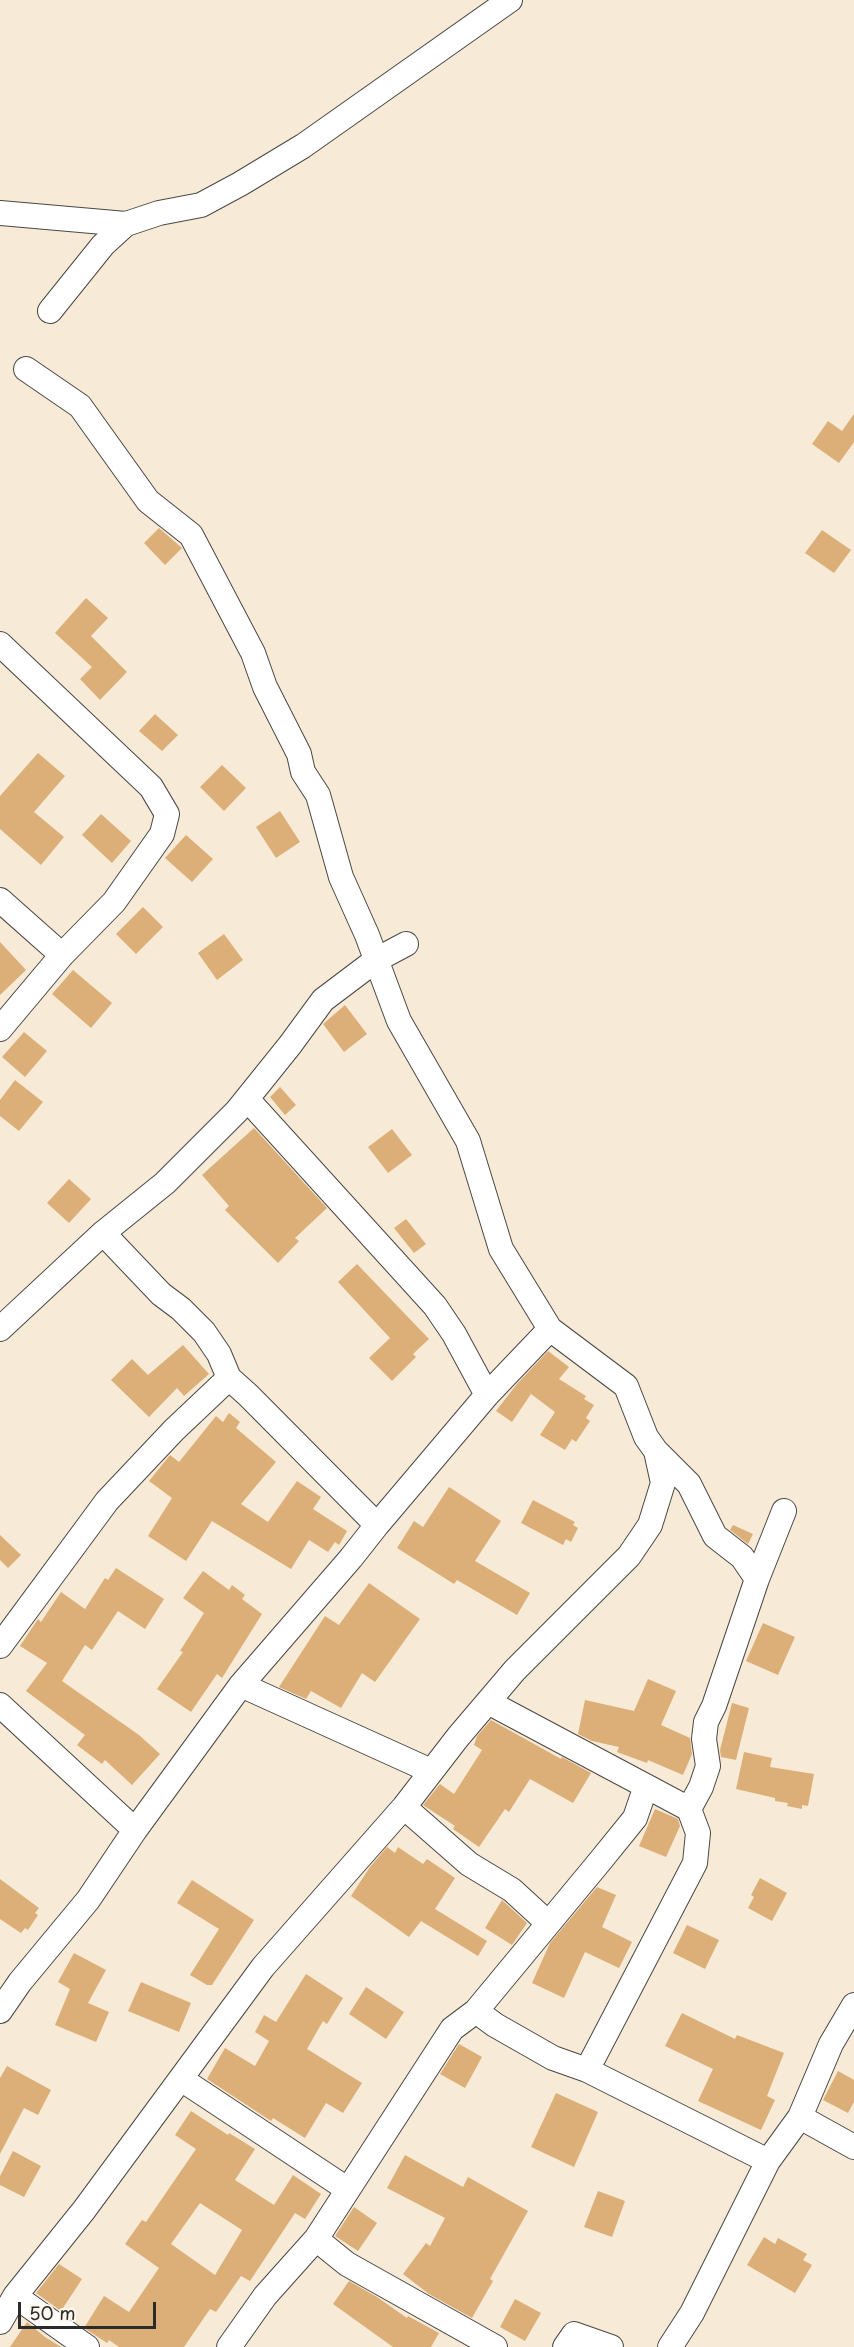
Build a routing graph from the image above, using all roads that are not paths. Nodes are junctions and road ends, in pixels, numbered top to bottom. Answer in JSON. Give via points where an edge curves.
{"nodes":[{"id":1,"x":510,"y":0,"type":"edge"},
{"id":2,"x":0,"y":213,"type":"edge"},
{"id":3,"x":126,"y":224,"type":"junction"},
{"id":4,"x":50,"y":310,"type":"dead end"},
{"id":5,"x":26,"y":369,"type":"dead end"},
{"id":6,"x":0,"y":644,"type":"edge"},
{"id":7,"x":0,"y":900,"type":"edge"},
{"id":8,"x":406,"y":944,"type":"dead end"},
{"id":9,"x":62,"y":955,"type":"junction"},
{"id":10,"x":376,"y":960,"type":"junction"},
{"id":11,"x":0,"y":1029,"type":"edge"},
{"id":12,"x":247,"y":1099,"type":"junction"},
{"id":13,"x":103,"y":1233,"type":"junction"},
{"id":14,"x":0,"y":1329,"type":"edge"},
{"id":15,"x":550,"y":1329,"type":"junction"},
{"id":16,"x":229,"y":1378,"type":"junction"},
{"id":17,"x":487,"y":1395,"type":"junction"},
{"id":18,"x":656,"y":1451,"type":"junction"},
{"id":19,"x":784,"y":1511,"type":"dead end"},
{"id":20,"x":376,"y":1525,"type":"junction"},
{"id":21,"x":757,"y":1580,"type":"junction"},
{"id":22,"x":0,"y":1646,"type":"edge"},
{"id":23,"x":241,"y":1685,"type":"junction"},
{"id":24,"x":488,"y":1701,"type":"junction"},
{"id":25,"x":0,"y":1705,"type":"edge"},
{"id":26,"x":431,"y":1771,"type":"junction"},
{"id":27,"x":646,"y":1786,"type":"junction"},
{"id":28,"x":404,"y":1807,"type":"junction"},
{"id":29,"x":689,"y":1809,"type":"junction"},
{"id":30,"x":135,"y":1830,"type":"junction"},
{"id":31,"x":548,"y":1923,"type":"junction"},
{"id":32,"x":854,"y":2005,"type":"edge"},
{"id":33,"x":476,"y":2011,"type":"junction"},
{"id":34,"x":0,"y":2012,"type":"edge"},
{"id":35,"x":587,"y":2070,"type":"junction"},
{"id":36,"x":182,"y":2079,"type":"junction"},
{"id":37,"x":800,"y":2117,"type":"junction"},
{"id":38,"x":854,"y":2147,"type":"edge"},
{"id":39,"x":768,"y":2161,"type":"junction"},
{"id":40,"x":347,"y":2189,"type":"junction"},
{"id":41,"x":316,"y":2239,"type":"junction"},
{"id":42,"x":15,"y":2296,"type":"junction"},
{"id":43,"x":692,"y":2313,"type":"junction"},
{"id":44,"x":0,"y":2322,"type":"edge"},
{"id":45,"x":87,"y":2347,"type":"edge"},
{"id":46,"x":229,"y":2347,"type":"edge"},
{"id":47,"x":495,"y":2347,"type":"edge"},
{"id":48,"x":565,"y":2347,"type":"edge"},
{"id":49,"x":611,"y":2347,"type":"edge"},
{"id":50,"x":670,"y":2347,"type":"edge"},
{"id":51,"x":692,"y":2347,"type":"edge"}],
"edges":[{"from":1,"to":3,"type":"street","via":[[303,146],[240,184],[201,205]]},
{"from":2,"to":3,"type":"street"},
{"from":3,"to":4,"type":"street","via":[[103,245]]},
{"from":5,"to":10,"type":"street","via":[[80,406],[148,501],[191,535],[200,550],[253,654],[299,754],[303,772],[318,795],[341,877]]},
{"from":6,"to":9,"type":"street","via":[[151,787],[167,814],[162,834],[114,902]]},
{"from":7,"to":9,"type":"street"},
{"from":8,"to":10,"type":"street"},
{"from":9,"to":11,"type":"street"},
{"from":10,"to":12,"type":"street","via":[[323,1000]]},
{"from":10,"to":15,"type":"street","via":[[399,1022],[468,1141],[501,1250]]},
{"from":12,"to":13,"type":"street","via":[[165,1183]]},
{"from":12,"to":17,"type":"street","via":[[435,1306]]},
{"from":13,"to":14,"type":"street"},
{"from":13,"to":16,"type":"street","via":[[204,1332]]},
{"from":15,"to":17,"type":"street"},
{"from":15,"to":18,"type":"street","via":[[626,1386],[646,1437]]},
{"from":16,"to":20,"type":"street"},
{"from":16,"to":22,"type":"street","via":[[107,1501]]},
{"from":17,"to":20,"type":"street"},
{"from":18,"to":21,"type":"street","via":[[689,1484],[715,1536],[742,1557]]},
{"from":18,"to":24,"type":"street","via":[[663,1483],[650,1526],[629,1556]]},
{"from":19,"to":21,"type":"street"},
{"from":20,"to":23,"type":"street"},
{"from":21,"to":29,"type":"street","via":[[706,1722],[708,1766]]},
{"from":23,"to":26,"type":"street"},
{"from":23,"to":30,"type":"street"},
{"from":24,"to":26,"type":"street"},
{"from":24,"to":27,"type":"street"},
{"from":25,"to":30,"type":"street"},
{"from":26,"to":28,"type":"street"},
{"from":27,"to":29,"type":"street"},
{"from":27,"to":31,"type":"street","via":[[635,1818]]},
{"from":28,"to":31,"type":"street","via":[[469,1864],[512,1890]]},
{"from":28,"to":36,"type":"street","via":[[263,1967]]},
{"from":29,"to":35,"type":"street","via":[[698,1833],[695,1863]]},
{"from":30,"to":34,"type":"street","via":[[88,1900]]},
{"from":31,"to":33,"type":"street"},
{"from":32,"to":37,"type":"street","via":[[831,2044]]},
{"from":33,"to":35,"type":"street","via":[[553,2058]]},
{"from":33,"to":40,"type":"street","via":[[452,2028]]},
{"from":35,"to":39,"type":"street"},
{"from":36,"to":40,"type":"street"},
{"from":36,"to":42,"type":"street"},
{"from":37,"to":38,"type":"street"},
{"from":37,"to":39,"type":"street"},
{"from":39,"to":43,"type":"street"},
{"from":40,"to":41,"type":"street"},
{"from":41,"to":46,"type":"street","via":[[266,2296]]},
{"from":41,"to":47,"type":"street","via":[[347,2264]]},
{"from":42,"to":44,"type":"street"},
{"from":42,"to":45,"type":"street"},
{"from":43,"to":50,"type":"street"},
{"from":43,"to":51,"type":"street"},
{"from":48,"to":49,"type":"street","via":[[574,2334]]}]}
